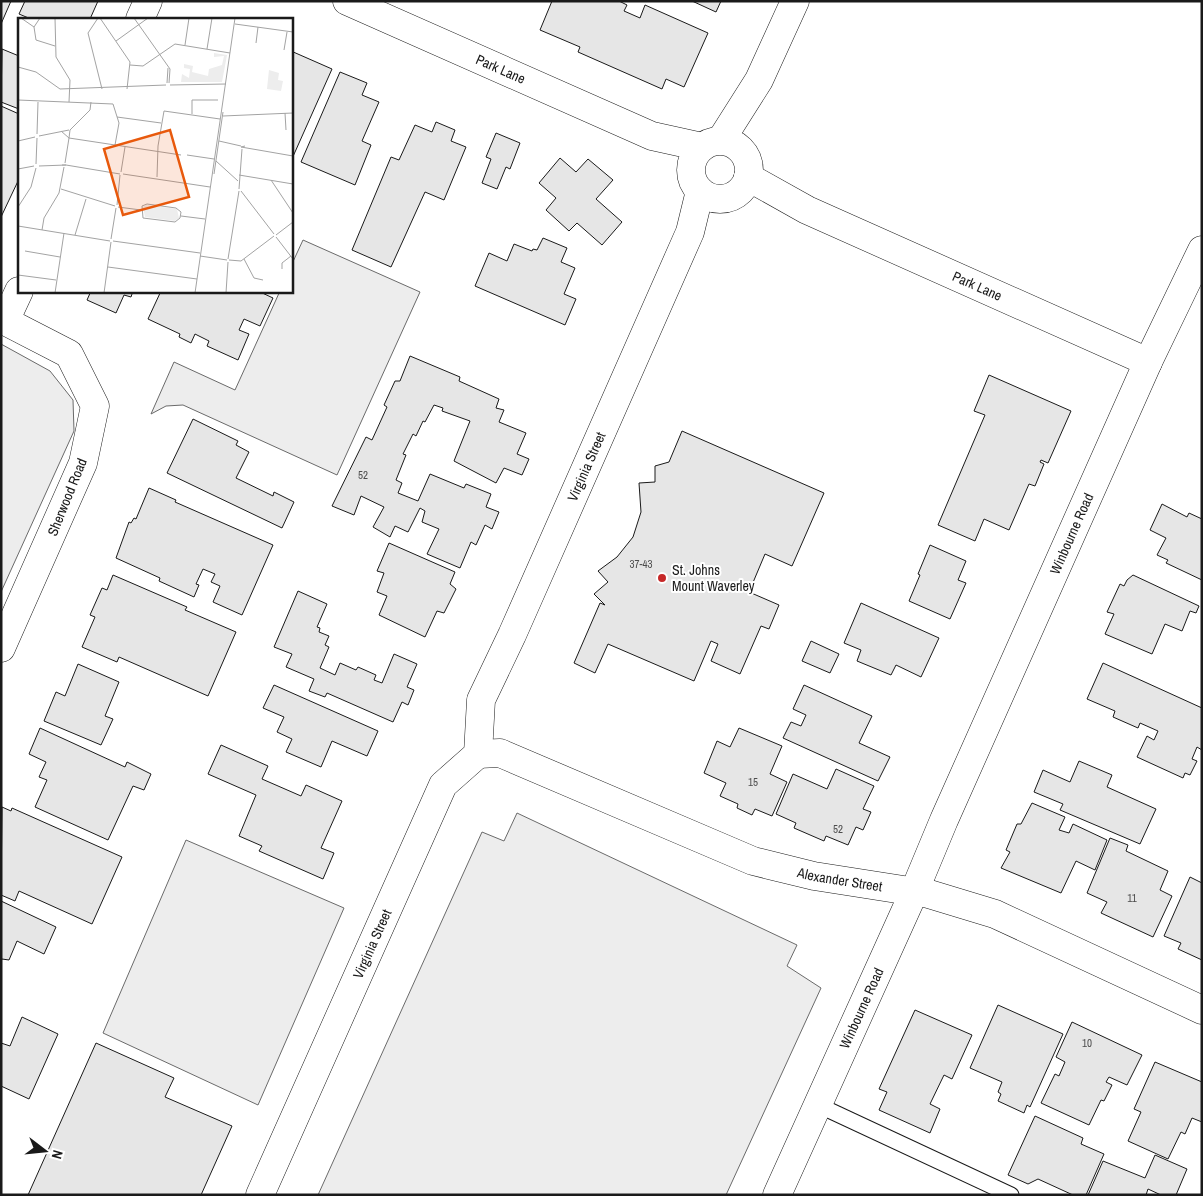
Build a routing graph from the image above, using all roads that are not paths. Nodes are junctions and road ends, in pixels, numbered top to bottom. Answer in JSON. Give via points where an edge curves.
{"nodes":[{"id":1,"x":148,"y":1,"type":"edge"},
{"id":2,"x":348,"y":1,"type":"edge"},
{"id":3,"x":795,"y":1,"type":"edge"},
{"id":4,"x":140,"y":18,"type":"edge"},
{"id":5,"x":719,"y":170,"type":"junction"},
{"id":6,"x":1202,"y":250,"type":"edge"},
{"id":7,"x":18,"y":292,"type":"edge"},
{"id":8,"x":3,"y":320,"type":"edge"},
{"id":9,"x":1148,"y":362,"type":"junction"},
{"id":10,"x":1,"y":648,"type":"edge"},
{"id":11,"x":489,"y":754,"type":"junction"},
{"id":12,"x":920,"y":890,"type":"junction"},
{"id":13,"x":1202,"y":1010,"type":"edge"},
{"id":14,"x":818,"y":1105,"type":"junction"},
{"id":15,"x":260,"y":1195,"type":"edge"},
{"id":16,"x":776,"y":1195,"type":"edge"},
{"id":17,"x":1011,"y":1195,"type":"edge"}],
"edges":[{"from":1,"to":4,"type":"street"},
{"from":2,"to":5,"type":"street","name":"Park Lane","via":[[652,136]]},
{"from":3,"to":5,"type":"street","name":"Virginia Street"},
{"from":5,"to":9,"type":"street","name":"Park Lane"},
{"from":5,"to":11,"type":"street","name":"Virginia Street","via":[[481,700]]},
{"from":6,"to":9,"type":"street","name":"Winbourne Road"},
{"from":7,"to":8,"type":"street","name":"Sherwood Road"},
{"from":8,"to":10,"type":"street","name":"Sherwood Road","via":[[69,354],[95,406],[83,464]]},
{"from":9,"to":12,"type":"street","name":"Winbourne Road","via":[[944,820]]},
{"from":11,"to":12,"type":"street","name":"Alexander Street","via":[[752,861],[814,876]]},
{"from":11,"to":15,"type":"street","name":"Virginia Street","via":[[443,785]]},
{"from":12,"to":13,"type":"street","name":"Alexander Street","via":[[995,914]]},
{"from":12,"to":14,"type":"street","name":"Winbourne Road"},
{"from":14,"to":16,"type":"street","name":"Winbourne Road"},
{"from":14,"to":17,"type":"lane"}]}
